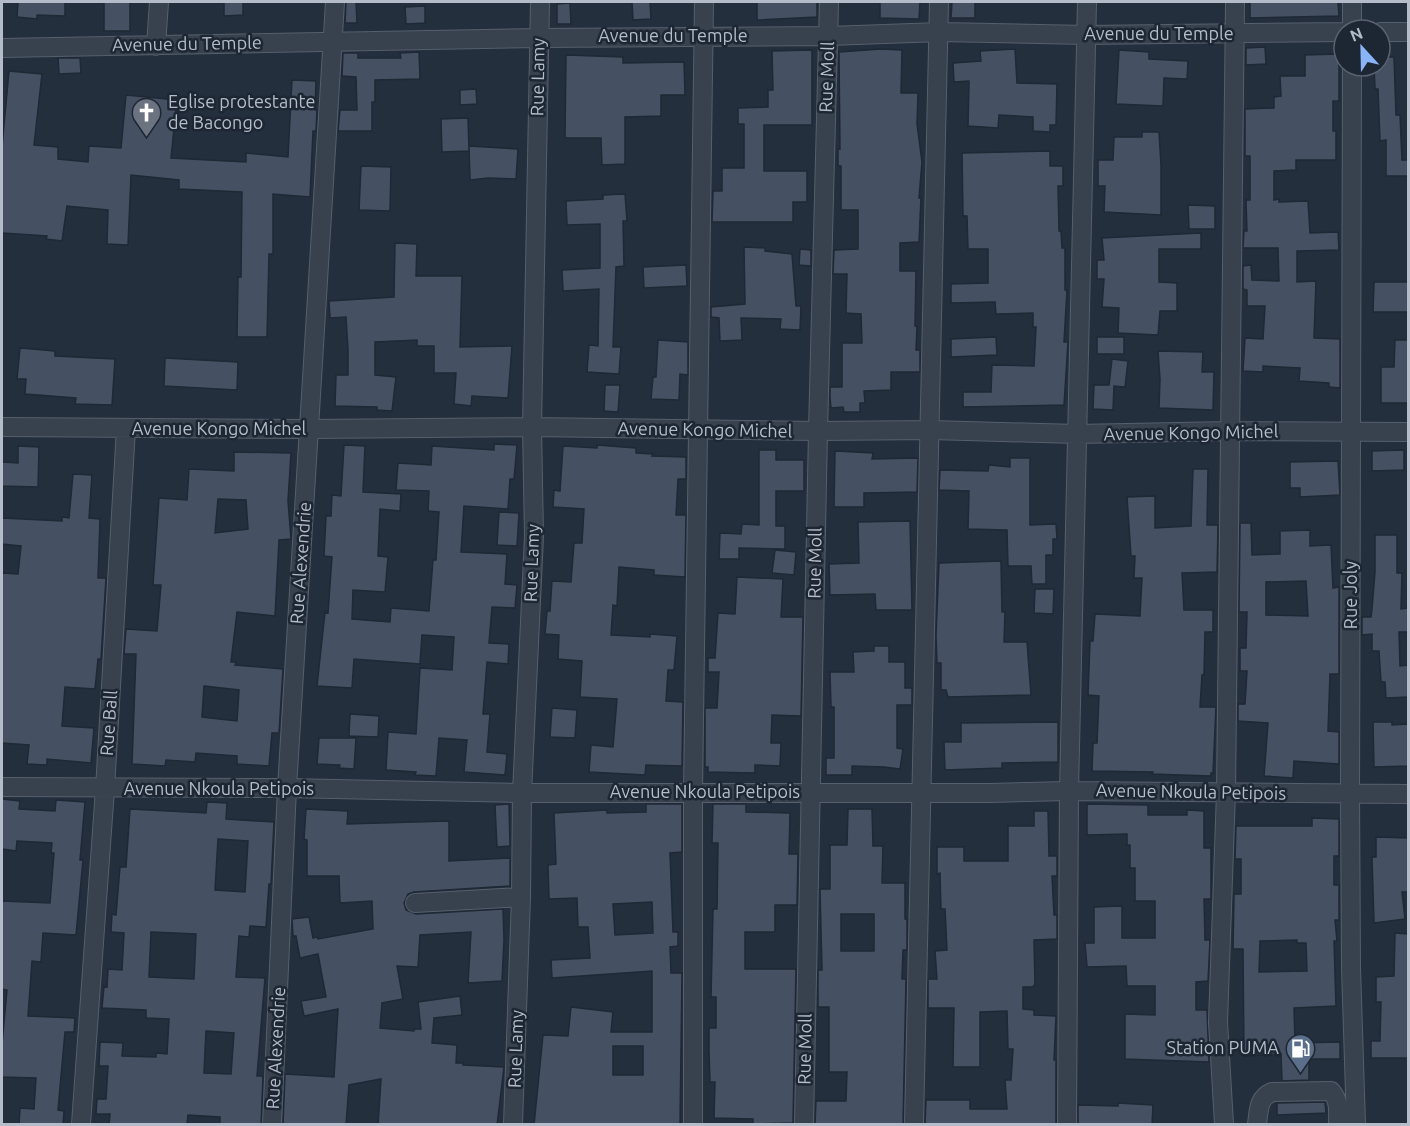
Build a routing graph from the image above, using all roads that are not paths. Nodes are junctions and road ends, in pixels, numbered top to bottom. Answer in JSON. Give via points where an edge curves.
{"nodes":[{"id":1,"x":159,"y":2,"type":"edge"},
{"id":2,"x":335,"y":2,"type":"edge"},
{"id":3,"x":540,"y":2,"type":"edge"},
{"id":4,"x":704,"y":2,"type":"edge"},
{"id":5,"x":829,"y":2,"type":"edge"},
{"id":6,"x":939,"y":2,"type":"edge"},
{"id":7,"x":1087,"y":2,"type":"edge"},
{"id":8,"x":1235,"y":2,"type":"edge"},
{"id":9,"x":1352,"y":2,"type":"edge"},
{"id":10,"x":1352,"y":18,"type":"edge"},
{"id":11,"x":940,"y":32,"type":"junction"},
{"id":12,"x":1332,"y":32,"type":"edge"},
{"id":13,"x":1392,"y":32,"type":"edge"},
{"id":14,"x":1408,"y":32,"type":"edge"},
{"id":15,"x":1086,"y":34,"type":"junction"},
{"id":16,"x":1234,"y":34,"type":"junction"},
{"id":17,"x":704,"y":36,"type":"junction"},
{"id":18,"x":829,"y":36,"type":"junction"},
{"id":19,"x":539,"y":38,"type":"junction"},
{"id":20,"x":332,"y":41,"type":"junction"},
{"id":21,"x":156,"y":46,"type":"junction"},
{"id":22,"x":2,"y":48,"type":"edge"},
{"id":23,"x":1352,"y":78,"type":"edge"},
{"id":24,"x":2,"y":427,"type":"edge"},
{"id":25,"x":532,"y":427,"type":"junction"},
{"id":26,"x":126,"y":428,"type":"junction"},
{"id":27,"x":310,"y":429,"type":"junction"},
{"id":28,"x":700,"y":429,"type":"junction"},
{"id":29,"x":931,"y":430,"type":"junction"},
{"id":30,"x":818,"y":431,"type":"junction"},
{"id":31,"x":1229,"y":431,"type":"junction"},
{"id":32,"x":1352,"y":432,"type":"junction"},
{"id":33,"x":1408,"y":432,"type":"edge"},
{"id":34,"x":1076,"y":434,"type":"junction"},
{"id":35,"x":2,"y":787,"type":"edge"},
{"id":36,"x":287,"y":788,"type":"junction"},
{"id":37,"x":105,"y":789,"type":"junction"},
{"id":38,"x":1069,"y":790,"type":"junction"},
{"id":39,"x":693,"y":792,"type":"junction"},
{"id":40,"x":810,"y":792,"type":"junction"},
{"id":41,"x":1226,"y":792,"type":"junction"},
{"id":42,"x":522,"y":793,"type":"junction"},
{"id":43,"x":923,"y":793,"type":"junction"},
{"id":44,"x":1350,"y":794,"type":"junction"},
{"id":45,"x":1408,"y":794,"type":"edge"},
{"id":46,"x":521,"y":897,"type":"junction"},
{"id":47,"x":415,"y":903,"type":"dead end"},
{"id":48,"x":81,"y":1125,"type":"edge"},
{"id":49,"x":272,"y":1125,"type":"edge"},
{"id":50,"x":513,"y":1125,"type":"edge"},
{"id":51,"x":693,"y":1125,"type":"edge"},
{"id":52,"x":804,"y":1125,"type":"edge"},
{"id":53,"x":914,"y":1125,"type":"edge"},
{"id":54,"x":1067,"y":1125,"type":"edge"},
{"id":55,"x":1224,"y":1125,"type":"edge"},
{"id":56,"x":1257,"y":1125,"type":"edge"},
{"id":57,"x":1338,"y":1125,"type":"edge"},
{"id":58,"x":1356,"y":1125,"type":"edge"}],
"edges":[{"from":1,"to":21,"type":"street"},
{"from":2,"to":20,"type":"street","name":"Rue Alexendrie"},
{"from":3,"to":19,"type":"street","name":"Rue Lamy"},
{"from":4,"to":17,"type":"street"},
{"from":5,"to":18,"type":"street","name":"Rue Moll"},
{"from":6,"to":11,"type":"street"},
{"from":7,"to":15,"type":"street"},
{"from":8,"to":16,"type":"street"},
{"from":9,"to":10,"type":"street"},
{"from":11,"to":15,"type":"street","name":"Avenue du Temple"},
{"from":11,"to":18,"type":"street","name":"Avenue du Temple"},
{"from":11,"to":29,"type":"street"},
{"from":12,"to":16,"type":"street","name":"Avenue du Temple"},
{"from":13,"to":14,"type":"street"},
{"from":15,"to":16,"type":"street","name":"Avenue du Temple"},
{"from":15,"to":34,"type":"street"},
{"from":16,"to":31,"type":"street"},
{"from":17,"to":18,"type":"street","name":"Avenue du Temple"},
{"from":17,"to":19,"type":"street","name":"Avenue du Temple"},
{"from":17,"to":28,"type":"street"},
{"from":18,"to":30,"type":"street","name":"Rue Moll"},
{"from":19,"to":20,"type":"street","name":"Avenue du Temple"},
{"from":19,"to":25,"type":"street","name":"Rue Lamy"},
{"from":20,"to":21,"type":"street","name":"Avenue du Temple"},
{"from":20,"to":27,"type":"street","name":"Rue Alexendrie"},
{"from":21,"to":22,"type":"street","name":"Avenue du Temple"},
{"from":23,"to":32,"type":"street","name":"Rue Joly"},
{"from":24,"to":26,"type":"street","name":"Avenue Kongo Michel"},
{"from":25,"to":27,"type":"street","name":"Avenue Kongo Michel"},
{"from":25,"to":28,"type":"street","name":"Avenue Kongo Michel"},
{"from":25,"to":42,"type":"street","name":"Rue Lamy","via":[[534,536]]},
{"from":26,"to":27,"type":"street","name":"Avenue Kongo Michel"},
{"from":26,"to":37,"type":"street","name":"Rue Ball"},
{"from":27,"to":36,"type":"street","name":"Rue Alexendrie"},
{"from":28,"to":30,"type":"street","name":"Avenue Kongo Michel"},
{"from":28,"to":39,"type":"street"},
{"from":29,"to":30,"type":"street","name":"Avenue Kongo Michel"},
{"from":29,"to":34,"type":"street","name":"Avenue Kongo Michel"},
{"from":29,"to":43,"type":"street"},
{"from":30,"to":40,"type":"street","name":"Rue Moll"},
{"from":31,"to":32,"type":"street","name":"Avenue Kongo Michel"},
{"from":31,"to":34,"type":"street","name":"Avenue Kongo Michel"},
{"from":31,"to":41,"type":"street"},
{"from":32,"to":33,"type":"street","name":"Avenue Kongo Michel"},
{"from":32,"to":44,"type":"street","name":"Rue Joly"},
{"from":34,"to":38,"type":"street"},
{"from":35,"to":37,"type":"street","name":"Avenue Nkoula Petipois"},
{"from":36,"to":37,"type":"street","name":"Avenue Nkoula Petipois"},
{"from":36,"to":42,"type":"street","name":"Avenue Nkoula Petipois"},
{"from":36,"to":49,"type":"street","name":"Rue Alexendrie"},
{"from":37,"to":48,"type":"street","name":"Rue Ball"},
{"from":38,"to":41,"type":"street","name":"Avenue Nkoula Petipois"},
{"from":38,"to":43,"type":"street","name":"Avenue Nkoula Petipois"},
{"from":38,"to":54,"type":"street"},
{"from":39,"to":40,"type":"street","name":"Avenue Nkoula Petipois"},
{"from":39,"to":42,"type":"street","name":"Avenue Nkoula Petipois"},
{"from":39,"to":51,"type":"street"},
{"from":40,"to":43,"type":"street","name":"Avenue Nkoula Petipois"},
{"from":40,"to":52,"type":"street","name":"Rue Moll"},
{"from":41,"to":44,"type":"street","name":"Avenue Nkoula Petipois"},
{"from":41,"to":55,"type":"street","via":[[1218,1022]]},
{"from":42,"to":46,"type":"street","name":"Rue Lamy"},
{"from":43,"to":53,"type":"street"},
{"from":44,"to":45,"type":"street","name":"Avenue Nkoula Petipois"},
{"from":44,"to":58,"type":"street","name":"Rue Joly"},
{"from":46,"to":47,"type":"street"},
{"from":46,"to":50,"type":"street","name":"Rue Lamy"},
{"from":56,"to":57,"type":"street","via":[[1260,1101],[1265,1095],[1331,1091],[1338,1104]]}]}
